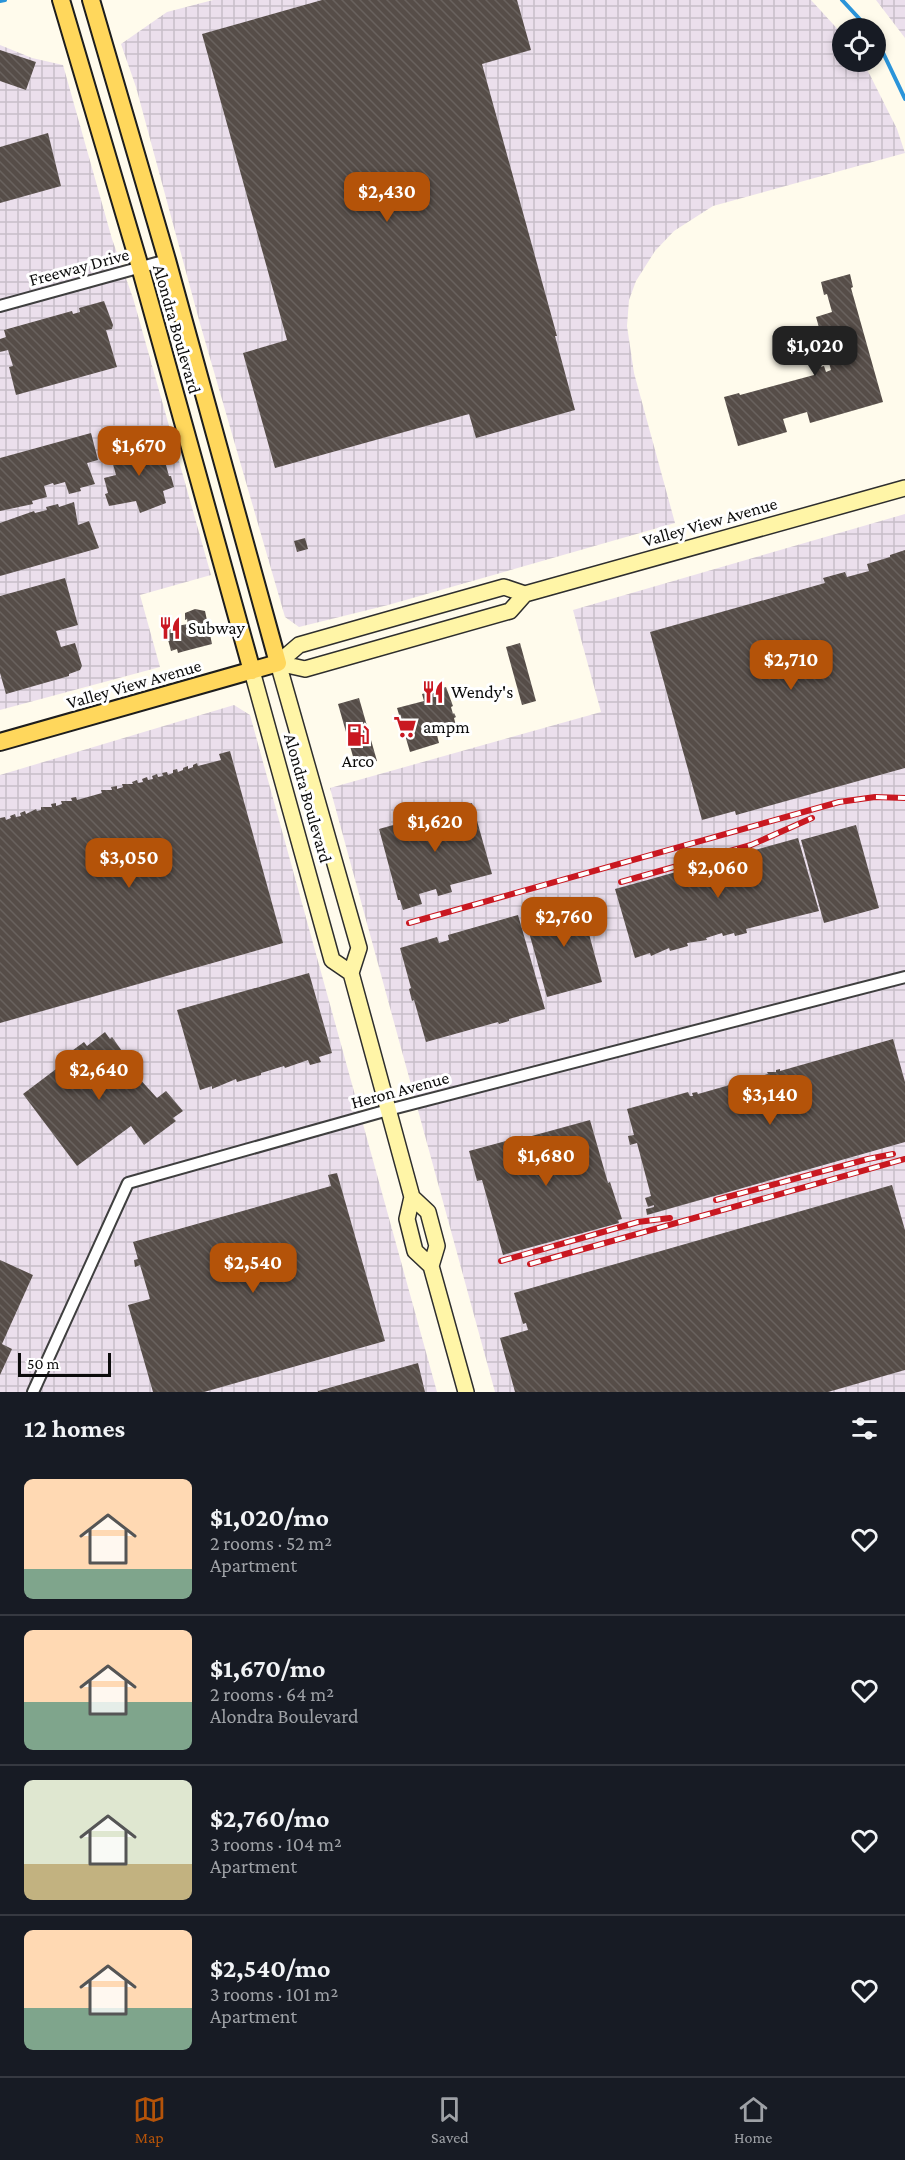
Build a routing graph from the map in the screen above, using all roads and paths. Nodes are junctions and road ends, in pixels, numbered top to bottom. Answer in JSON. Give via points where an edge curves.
{"nodes":[{"id":1,"x":61,"y":0,"type":"edge"},
{"id":2,"x":91,"y":0,"type":"edge"},
{"id":3,"x":167,"y":260,"type":"junction"},
{"id":4,"x":140,"y":267,"type":"junction"},
{"id":5,"x":0,"y":306,"type":"edge"},
{"id":6,"x":905,"y":488,"type":"edge"},
{"id":7,"x":525,"y":594,"type":"junction"},
{"id":8,"x":279,"y":663,"type":"junction"},
{"id":9,"x":252,"y":671,"type":"junction"},
{"id":10,"x":0,"y":742,"type":"edge"},
{"id":11,"x":351,"y":973,"type":"junction"},
{"id":12,"x":905,"y":977,"type":"edge"},
{"id":13,"x":388,"y":1110,"type":"junction"},
{"id":14,"x":412,"y":1197,"type":"junction"},
{"id":15,"x":431,"y":1266,"type":"junction"},
{"id":16,"x":33,"y":1392,"type":"edge"},
{"id":17,"x":466,"y":1392,"type":"edge"}],
"edges":[{"from":1,"to":4,"type":"main road","name":"Alondra Boulevard"},
{"from":2,"to":3,"type":"main road","name":"Alondra Boulevard"},
{"from":3,"to":4,"type":"street","name":"Freeway Drive"},
{"from":3,"to":8,"type":"main road","name":"Alondra Boulevard"},
{"from":4,"to":5,"type":"street","name":"Freeway Drive"},
{"from":4,"to":9,"type":"main road","name":"Alondra Boulevard"},
{"from":6,"to":7,"type":"main road","name":"Valley View Avenue"},
{"from":7,"to":8,"type":"main road","name":"Valley View Avenue","via":[[504,587],[299,645]]},
{"from":7,"to":8,"type":"main road","name":"Valley View Avenue","via":[[510,611],[305,669]]},
{"from":8,"to":9,"type":"main road","name":"Valley View Avenue"},
{"from":8,"to":11,"type":"main road","name":"Alondra Boulevard","via":[[359,948]]},
{"from":9,"to":10,"type":"main road","name":"Valley View Avenue"},
{"from":9,"to":11,"type":"main road","name":"Alondra Boulevard","via":[[332,960]]},
{"from":11,"to":13,"type":"main road","name":"Alondra Boulevard"},
{"from":12,"to":13,"type":"street","name":"Heron Avenue"},
{"from":13,"to":14,"type":"main road","name":"Alondra Boulevard"},
{"from":13,"to":16,"type":"street","name":"Heron Avenue","via":[[128,1183]]},
{"from":14,"to":15,"type":"main road","name":"Alondra Boulevard","via":[[407,1219],[410,1230],[416,1251]]},
{"from":14,"to":15,"type":"main road","name":"Alondra Boulevard","via":[[428,1212],[437,1246]]},
{"from":15,"to":17,"type":"main road","name":"Alondra Boulevard"}]}
